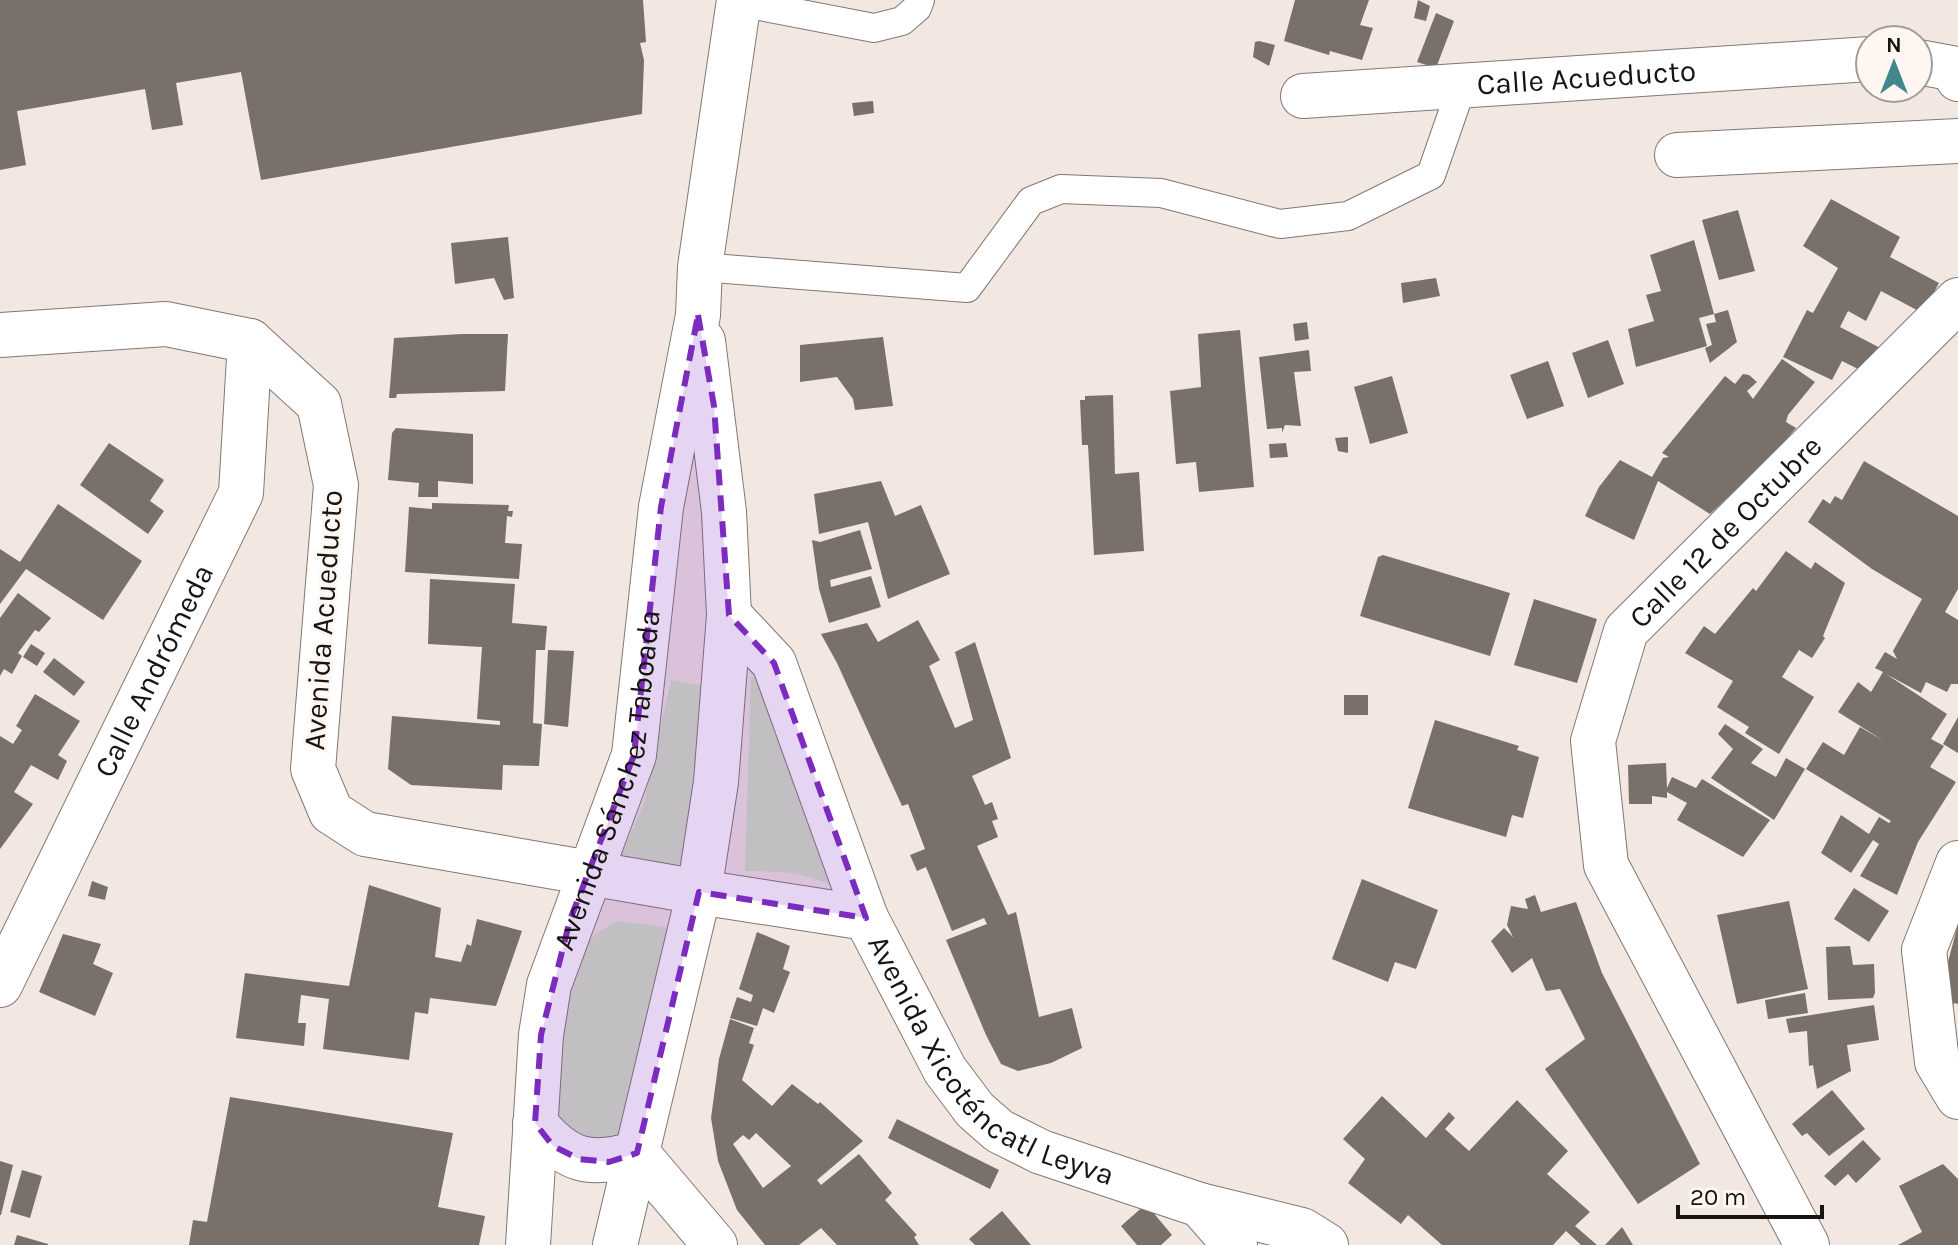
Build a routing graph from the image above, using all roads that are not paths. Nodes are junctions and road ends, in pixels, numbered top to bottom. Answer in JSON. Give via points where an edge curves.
{"nodes":[{"id":1,"x":920,"y":0,"type":"edge"},
{"id":2,"x":739,"y":1,"type":"edge"},
{"id":3,"x":1854,"y":60,"type":"edge"},
{"id":4,"x":1463,"y":83,"type":"junction"},
{"id":5,"x":1303,"y":96,"type":"dead end"},
{"id":6,"x":1958,"y":141,"type":"edge"},
{"id":7,"x":1677,"y":155,"type":"dead end"},
{"id":8,"x":700,"y":267,"type":"junction"},
{"id":9,"x":1958,"y":300,"type":"edge"},
{"id":10,"x":698,"y":315,"type":"junction"},
{"id":11,"x":0,"y":335,"type":"edge"},
{"id":12,"x":250,"y":341,"type":"junction"},
{"id":13,"x":729,"y":615,"type":"junction"},
{"id":14,"x":1958,"y":863,"type":"edge"},
{"id":15,"x":591,"y":876,"type":"junction"},
{"id":16,"x":699,"y":892,"type":"junction"},
{"id":17,"x":866,"y":918,"type":"junction"},
{"id":18,"x":0,"y":985,"type":"edge"},
{"id":19,"x":1958,"y":1097,"type":"edge"},
{"id":20,"x":535,"y":1123,"type":"junction"},
{"id":21,"x":637,"y":1153,"type":"junction"},
{"id":22,"x":1200,"y":1205,"type":"junction"},
{"id":23,"x":528,"y":1245,"type":"edge"},
{"id":24,"x":615,"y":1245,"type":"edge"},
{"id":25,"x":715,"y":1245,"type":"edge"},
{"id":26,"x":1235,"y":1245,"type":"edge"},
{"id":27,"x":1326,"y":1245,"type":"edge"},
{"id":28,"x":1807,"y":1245,"type":"edge"}],
"edges":[{"from":1,"to":2,"type":"lane","via":[[902,21],[874,28]]},
{"from":2,"to":8,"type":"street","name":"Avenida Sánchez Taboada"},
{"from":3,"to":4,"type":"street","name":"Calle Acueducto"},
{"from":4,"to":5,"type":"street","name":"Calle Acueducto"},
{"from":4,"to":8,"type":"lane","via":[[1431,175],[1348,216],[1280,224],[1161,193],[1061,189],[1031,201],[967,288]]},
{"from":6,"to":7,"type":"street"},
{"from":8,"to":10,"type":"street","name":"Avenida Sánchez Taboada"},
{"from":9,"to":28,"type":"street","name":"Calle 12 de Octubre","via":[[1626,631],[1593,741],[1606,865]]},
{"from":10,"to":13,"type":"street","name":"Avenida Sánchez Taboada","via":[[717,436]]},
{"from":10,"to":15,"type":"street","name":"Avenida Sánchez Taboada","via":[[661,507],[634,755]]},
{"from":11,"to":12,"type":"street","via":[[166,324]]},
{"from":12,"to":15,"type":"street","name":"Avenida Acueducto","via":[[319,404],[336,485],[313,769],[331,812],[365,834]]},
{"from":12,"to":18,"type":"street","name":"Calle Andrómeda","via":[[241,493]]},
{"from":13,"to":16,"type":"street","name":"Avenida Sánchez Taboada","via":[[716,782]]},
{"from":13,"to":17,"type":"street","via":[[774,663]]},
{"from":14,"to":19,"type":"street","via":[[1924,950],[1937,1062]]},
{"from":15,"to":16,"type":"street","name":"Avenida Acueducto"},
{"from":15,"to":20,"type":"street","name":"Avenida Sánchez Taboada","via":[[549,985]]},
{"from":16,"to":17,"type":"street","name":"Avenida Xicoténcatl Leyva"},
{"from":16,"to":21,"type":"street","name":"Avenida Sánchez Taboada"},
{"from":17,"to":22,"type":"street","name":"Avenida Xicoténcatl Leyva","via":[[945,1070],[975,1110],[999,1131],[1041,1152]]},
{"from":20,"to":21,"type":"street","via":[[553,1146],[579,1159],[609,1162]]},
{"from":20,"to":23,"type":"street","name":"Avenida Sánchez Taboada"},
{"from":21,"to":24,"type":"street","name":"Avenida Sánchez Taboada"},
{"from":21,"to":25,"type":"street"},
{"from":22,"to":26,"type":"street"},
{"from":22,"to":27,"type":"street","via":[[1302,1230]]}]}
